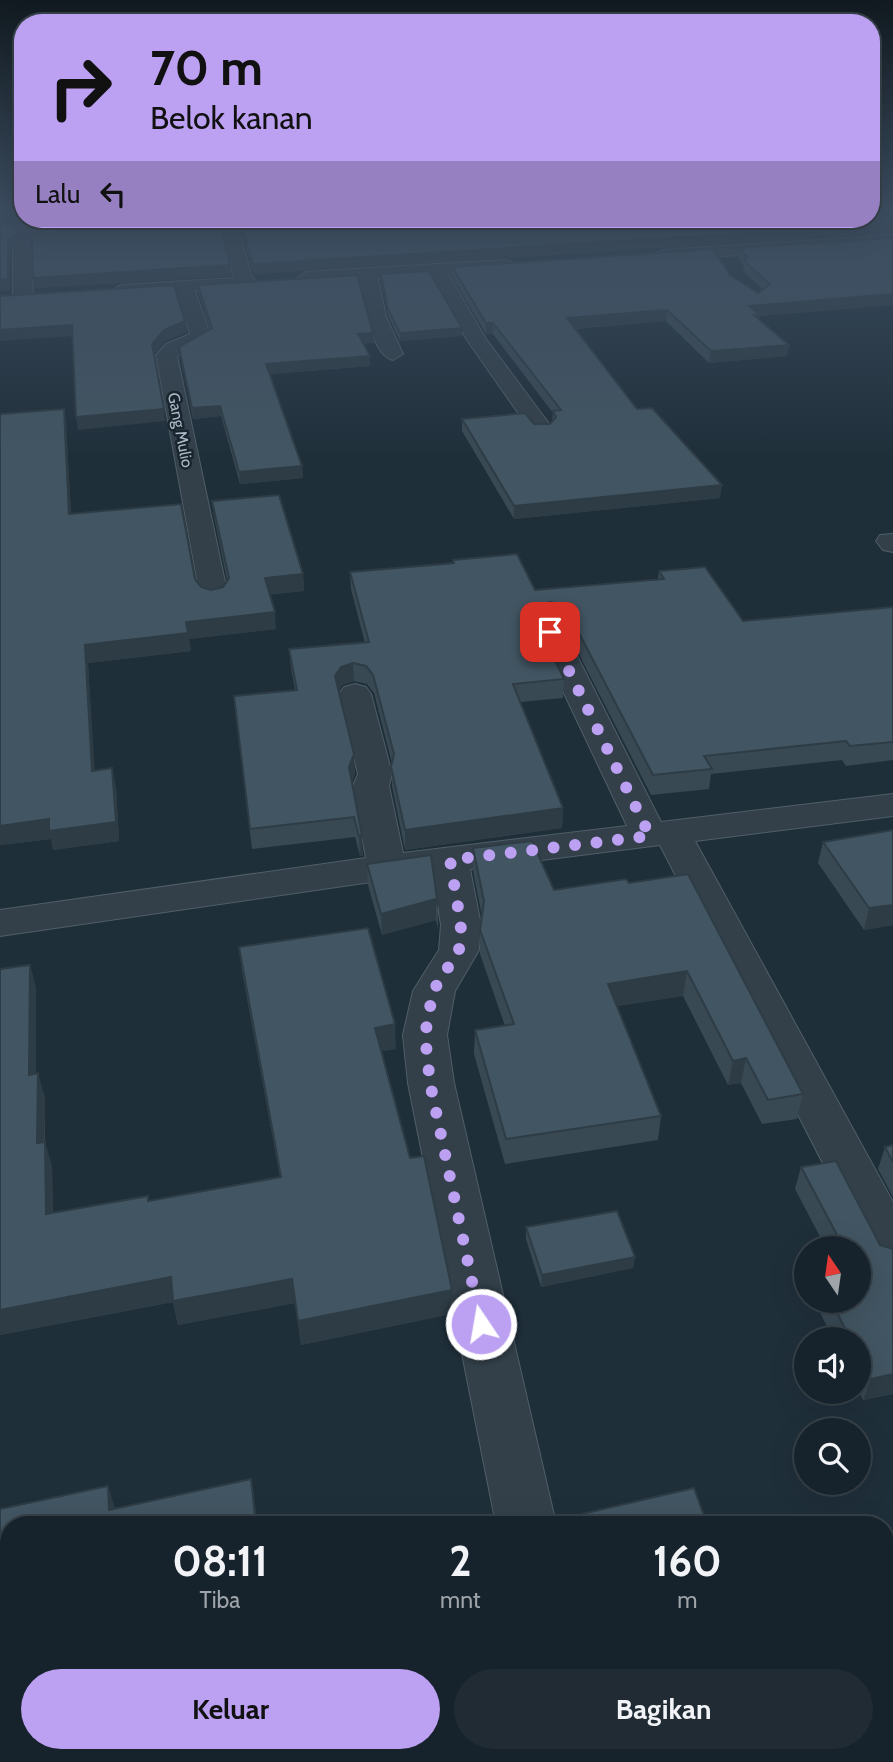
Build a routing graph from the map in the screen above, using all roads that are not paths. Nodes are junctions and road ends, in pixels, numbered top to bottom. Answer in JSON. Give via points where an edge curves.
{"nodes":[{"id":1,"x":29,"y":292,"type":"edge"},
{"id":2,"x":186,"y":292,"type":"edge"},
{"id":3,"x":371,"y":292,"type":"edge"},
{"id":4,"x":449,"y":292,"type":"edge"},
{"id":5,"x":0,"y":299,"type":"edge"},
{"id":6,"x":394,"y":354,"type":"dead end"},
{"id":7,"x":541,"y":429,"type":"edge"},
{"id":8,"x":214,"y":596,"type":"edge"},
{"id":9,"x":550,"y":632,"type":"dead end"},
{"id":10,"x":355,"y":694,"type":"dead end"},
{"id":11,"x":893,"y":805,"type":"edge"},
{"id":12,"x":661,"y":835,"type":"junction"},
{"id":13,"x":450,"y":860,"type":"junction"},
{"id":14,"x":387,"y":867,"type":"junction"},
{"id":15,"x":0,"y":923,"type":"edge"},
{"id":16,"x":893,"y":1250,"type":"edge"},
{"id":17,"x":524,"y":1516,"type":"edge"}],
"edges":[{"from":1,"to":5,"type":"street","via":[[30,297]]},
{"from":2,"to":8,"type":"street","name":"Gang Mulio","via":[[201,337],[166,355]]},
{"from":3,"to":6,"type":"street","via":[[376,317]]},
{"from":4,"to":7,"type":"street","via":[[477,340]]},
{"from":9,"to":12,"type":"street"},
{"from":10,"to":14,"type":"street","via":[[376,774],[371,786]]},
{"from":11,"to":12,"type":"street"},
{"from":12,"to":13,"type":"street"},
{"from":12,"to":16,"type":"street"},
{"from":13,"to":14,"type":"street"},
{"from":13,"to":17,"type":"street","via":[[461,925],[459,950],[433,991],[425,1035],[430,1083]]},
{"from":14,"to":15,"type":"street"}]}
